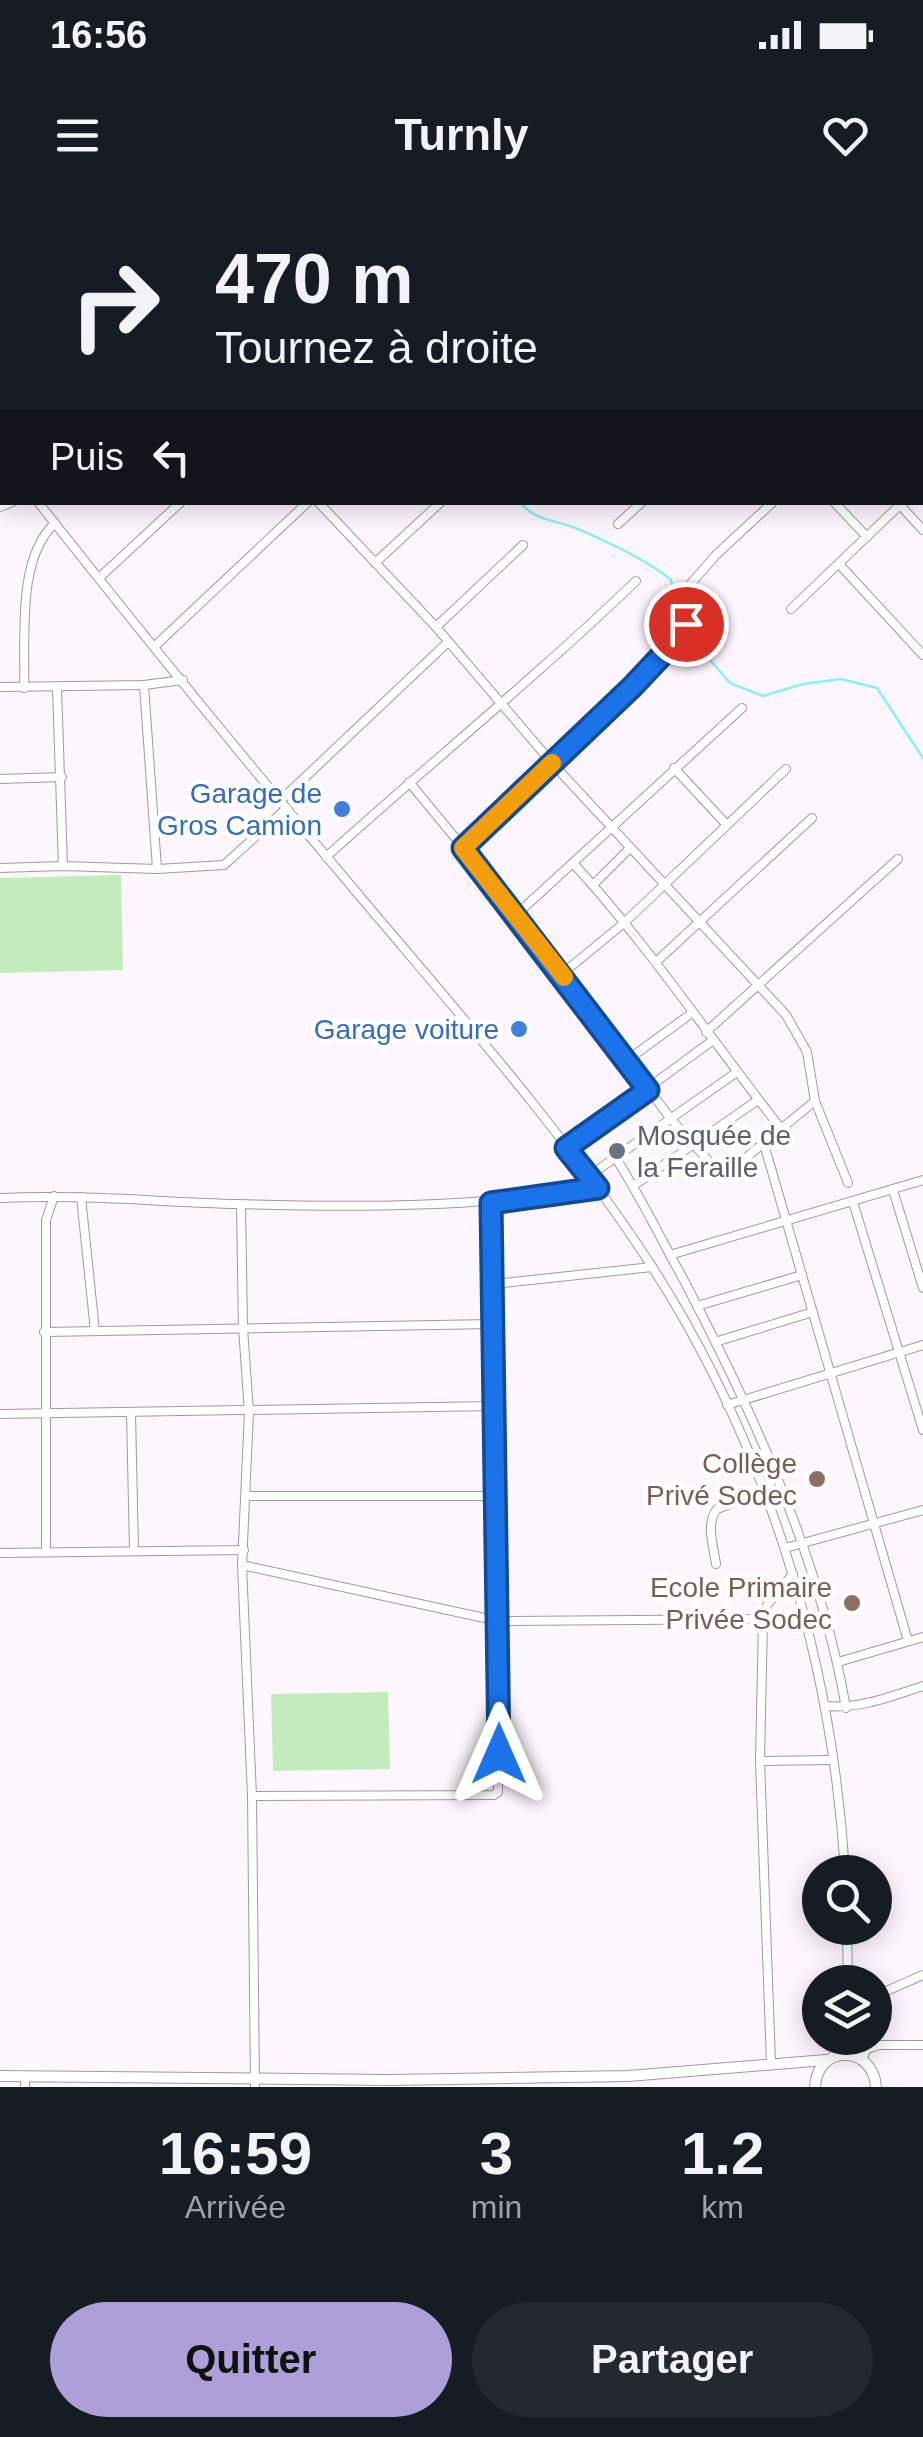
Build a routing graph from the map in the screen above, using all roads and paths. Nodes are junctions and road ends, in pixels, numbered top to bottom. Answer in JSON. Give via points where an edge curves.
{"nodes":[{"id":1,"x":40,"y":505,"type":"edge"},
{"id":2,"x":53,"y":505,"type":"edge"},
{"id":3,"x":178,"y":505,"type":"edge"},
{"id":4,"x":305,"y":505,"type":"edge"},
{"id":5,"x":321,"y":505,"type":"edge"},
{"id":6,"x":438,"y":505,"type":"edge"},
{"id":7,"x":639,"y":505,"type":"edge"},
{"id":8,"x":770,"y":505,"type":"edge"},
{"id":9,"x":837,"y":505,"type":"edge"},
{"id":10,"x":901,"y":505,"type":"edge"},
{"id":11,"x":903,"y":505,"type":"edge"},
{"id":12,"x":45,"y":512,"type":"junction"},
{"id":13,"x":55,"y":523,"type":"junction"},
{"id":14,"x":618,"y":524,"type":"dead end"},
{"id":15,"x":923,"y":530,"type":"edge"},
{"id":16,"x":867,"y":537,"type":"junction"},
{"id":17,"x":523,"y":544,"type":"dead end"},
{"id":18,"x":375,"y":563,"type":"junction"},
{"id":19,"x":839,"y":564,"type":"junction"},
{"id":20,"x":99,"y":578,"type":"junction"},
{"id":21,"x":636,"y":582,"type":"dead end"},
{"id":22,"x":791,"y":609,"type":"dead end"},
{"id":23,"x":436,"y":627,"type":"junction"},
{"id":24,"x":448,"y":642,"type":"junction"},
{"id":25,"x":154,"y":646,"type":"junction"},
{"id":26,"x":923,"y":655,"type":"edge"},
{"id":27,"x":184,"y":680,"type":"junction"},
{"id":28,"x":144,"y":685,"type":"junction"},
{"id":29,"x":0,"y":687,"type":"edge"},
{"id":30,"x":24,"y":688,"type":"junction"},
{"id":31,"x":57,"y":688,"type":"junction"},
{"id":32,"x":500,"y":703,"type":"junction"},
{"id":33,"x":742,"y":708,"type":"dead end"},
{"id":34,"x":552,"y":763,"type":"junction"},
{"id":35,"x":674,"y":768,"type":"junction"},
{"id":36,"x":786,"y":769,"type":"dead end"},
{"id":37,"x":62,"y":778,"type":"junction"},
{"id":38,"x":0,"y":779,"type":"edge"},
{"id":39,"x":409,"y":782,"type":"junction"},
{"id":40,"x":284,"y":804,"type":"junction"},
{"id":41,"x":812,"y":818,"type":"dead end"},
{"id":42,"x":726,"y":824,"type":"junction"},
{"id":43,"x":610,"y":826,"type":"junction"},
{"id":44,"x":463,"y":848,"type":"junction"},
{"id":45,"x":630,"y":848,"type":"junction"},
{"id":46,"x":326,"y":857,"type":"junction"},
{"id":47,"x":898,"y":858,"type":"dead end"},
{"id":48,"x":573,"y":862,"type":"junction"},
{"id":49,"x":63,"y":866,"type":"junction"},
{"id":50,"x":0,"y":868,"type":"edge"},
{"id":51,"x":157,"y":869,"type":"junction"},
{"id":52,"x":593,"y":884,"type":"junction"},
{"id":53,"x":666,"y":885,"type":"junction"},
{"id":54,"x":516,"y":914,"type":"junction"},
{"id":55,"x":701,"y":922,"type":"junction"},
{"id":56,"x":624,"y":923,"type":"junction"},
{"id":57,"x":656,"y":962,"type":"junction"},
{"id":58,"x":562,"y":974,"type":"junction"},
{"id":59,"x":758,"y":983,"type":"junction"},
{"id":60,"x":692,"y":1013,"type":"junction"},
{"id":61,"x":706,"y":1032,"type":"junction"},
{"id":62,"x":712,"y":1041,"type":"junction"},
{"id":63,"x":626,"y":1062,"type":"junction"},
{"id":64,"x":737,"y":1072,"type":"junction"},
{"id":65,"x":648,"y":1090,"type":"junction"},
{"id":66,"x":758,"y":1100,"type":"junction"},
{"id":67,"x":816,"y":1101,"type":"junction"},
{"id":68,"x":671,"y":1119,"type":"junction"},
{"id":69,"x":782,"y":1130,"type":"junction"},
{"id":70,"x":764,"y":1144,"type":"junction"},
{"id":71,"x":692,"y":1146,"type":"junction"},
{"id":72,"x":566,"y":1148,"type":"junction"},
{"id":73,"x":617,"y":1160,"type":"junction"},
{"id":74,"x":589,"y":1176,"type":"junction"},
{"id":75,"x":923,"y":1180,"type":"edge"},
{"id":76,"x":848,"y":1183,"type":"dead end"},
{"id":77,"x":633,"y":1186,"type":"junction"},
{"id":78,"x":598,"y":1188,"type":"junction"},
{"id":79,"x":893,"y":1190,"type":"junction"},
{"id":80,"x":54,"y":1196,"type":"junction"},
{"id":81,"x":81,"y":1197,"type":"junction"},
{"id":82,"x":0,"y":1198,"type":"edge"},
{"id":83,"x":853,"y":1202,"type":"junction"},
{"id":84,"x":491,"y":1203,"type":"junction"},
{"id":85,"x":241,"y":1205,"type":"junction"},
{"id":86,"x":786,"y":1222,"type":"junction"},
{"id":87,"x":670,"y":1255,"type":"junction"},
{"id":88,"x":652,"y":1267,"type":"junction"},
{"id":89,"x":802,"y":1275,"type":"junction"},
{"id":90,"x":494,"y":1284,"type":"junction"},
{"id":91,"x":923,"y":1288,"type":"edge"},
{"id":92,"x":697,"y":1306,"type":"junction"},
{"id":93,"x":813,"y":1312,"type":"junction"},
{"id":94,"x":492,"y":1324,"type":"junction"},
{"id":95,"x":243,"y":1328,"type":"junction"},
{"id":96,"x":95,"y":1331,"type":"junction"},
{"id":97,"x":44,"y":1332,"type":"junction"},
{"id":98,"x":715,"y":1342,"type":"junction"},
{"id":99,"x":923,"y":1345,"type":"edge"},
{"id":100,"x":899,"y":1352,"type":"junction"},
{"id":101,"x":830,"y":1372,"type":"junction"},
{"id":102,"x":745,"y":1399,"type":"junction"},
{"id":103,"x":728,"y":1405,"type":"junction"},
{"id":104,"x":494,"y":1406,"type":"junction"},
{"id":105,"x":249,"y":1412,"type":"junction"},
{"id":106,"x":44,"y":1413,"type":"junction"},
{"id":107,"x":131,"y":1413,"type":"junction"},
{"id":108,"x":0,"y":1414,"type":"edge"},
{"id":109,"x":923,"y":1430,"type":"edge"},
{"id":110,"x":764,"y":1491,"type":"junction"},
{"id":111,"x":246,"y":1496,"type":"junction"},
{"id":112,"x":495,"y":1496,"type":"junction"},
{"id":113,"x":923,"y":1510,"type":"edge"},
{"id":114,"x":874,"y":1524,"type":"junction"},
{"id":115,"x":800,"y":1543,"type":"junction"},
{"id":116,"x":784,"y":1548,"type":"junction"},
{"id":117,"x":244,"y":1550,"type":"junction"},
{"id":118,"x":134,"y":1551,"type":"junction"},
{"id":119,"x":46,"y":1552,"type":"junction"},
{"id":120,"x":0,"y":1553,"type":"edge"},
{"id":121,"x":716,"y":1564,"type":"dead end"},
{"id":122,"x":242,"y":1565,"type":"junction"},
{"id":123,"x":793,"y":1574,"type":"junction"},
{"id":124,"x":763,"y":1619,"type":"junction"},
{"id":125,"x":498,"y":1621,"type":"junction"},
{"id":126,"x":923,"y":1637,"type":"edge"},
{"id":127,"x":908,"y":1641,"type":"junction"},
{"id":128,"x":838,"y":1662,"type":"junction"},
{"id":129,"x":923,"y":1686,"type":"edge"},
{"id":130,"x":824,"y":1706,"type":"junction"},
{"id":131,"x":846,"y":1708,"type":"junction"},
{"id":132,"x":833,"y":1760,"type":"junction"},
{"id":133,"x":760,"y":1761,"type":"junction"},
{"id":134,"x":252,"y":1796,"type":"junction"},
{"id":135,"x":843,"y":1855,"type":"edge"},
{"id":136,"x":923,"y":1975,"type":"edge"},
{"id":137,"x":892,"y":1989,"type":"edge"},
{"id":138,"x":923,"y":2044,"type":"edge"},
{"id":139,"x":832,"y":2055,"type":"edge"},
{"id":140,"x":859,"y":2055,"type":"edge"},
{"id":141,"x":830,"y":2058,"type":"junction"},
{"id":142,"x":860,"y":2058,"type":"junction"},
{"id":143,"x":771,"y":2064,"type":"junction"},
{"id":144,"x":0,"y":2076,"type":"edge"},
{"id":145,"x":25,"y":2082,"type":"edge"},
{"id":146,"x":525,"y":2082,"type":"edge"},
{"id":147,"x":254,"y":2083,"type":"edge"},
{"id":148,"x":391,"y":2083,"type":"edge"},
{"id":149,"x":877,"y":2086,"type":"edge"},
{"id":150,"x":815,"y":2087,"type":"edge"}],
"edges":[{"from":1,"to":12,"type":"street"},
{"from":2,"to":12,"type":"street"},
{"from":3,"to":20,"type":"street"},
{"from":4,"to":25,"type":"street"},
{"from":5,"to":18,"type":"street"},
{"from":6,"to":18,"type":"street"},
{"from":7,"to":14,"type":"street"},
{"from":8,"to":34,"type":"street","via":[[687,588],[680,636]]},
{"from":9,"to":16,"type":"street"},
{"from":10,"to":16,"type":"street"},
{"from":11,"to":15,"type":"street"},
{"from":12,"to":13,"type":"street"},
{"from":13,"to":20,"type":"street"},
{"from":13,"to":30,"type":"street","via":[[39,542],[30,570]]},
{"from":16,"to":19,"type":"street"},
{"from":17,"to":23,"type":"street"},
{"from":18,"to":23,"type":"street"},
{"from":19,"to":22,"type":"street"},
{"from":19,"to":26,"type":"street"},
{"from":20,"to":25,"type":"street"},
{"from":21,"to":32,"type":"street"},
{"from":23,"to":24,"type":"street"},
{"from":24,"to":32,"type":"street"},
{"from":24,"to":40,"type":"street"},
{"from":25,"to":27,"type":"street"},
{"from":27,"to":28,"type":"street"},
{"from":27,"to":40,"type":"street"},
{"from":28,"to":31,"type":"street"},
{"from":28,"to":51,"type":"street"},
{"from":29,"to":30,"type":"street"},
{"from":30,"to":31,"type":"street"},
{"from":31,"to":37,"type":"street"},
{"from":32,"to":34,"type":"street"},
{"from":32,"to":39,"type":"street"},
{"from":33,"to":35,"type":"street"},
{"from":34,"to":43,"type":"street"},
{"from":34,"to":44,"type":"street"},
{"from":35,"to":42,"type":"street"},
{"from":35,"to":43,"type":"street"},
{"from":36,"to":42,"type":"street"},
{"from":37,"to":38,"type":"street"},
{"from":37,"to":49,"type":"street"},
{"from":39,"to":44,"type":"street"},
{"from":39,"to":46,"type":"street"},
{"from":40,"to":46,"type":"street"},
{"from":40,"to":51,"type":"street","via":[[224,866]]},
{"from":41,"to":55,"type":"street"},
{"from":42,"to":53,"type":"street"},
{"from":43,"to":45,"type":"street"},
{"from":43,"to":48,"type":"street"},
{"from":44,"to":54,"type":"street"},
{"from":45,"to":52,"type":"street"},
{"from":45,"to":53,"type":"street"},
{"from":46,"to":72,"type":"street"},
{"from":47,"to":59,"type":"street"},
{"from":48,"to":52,"type":"street"},
{"from":48,"to":54,"type":"street"},
{"from":49,"to":50,"type":"street"},
{"from":49,"to":51,"type":"street"},
{"from":52,"to":56,"type":"street"},
{"from":53,"to":55,"type":"street"},
{"from":53,"to":56,"type":"street"},
{"from":54,"to":58,"type":"street"},
{"from":55,"to":57,"type":"street"},
{"from":55,"to":59,"type":"street"},
{"from":56,"to":57,"type":"street"},
{"from":56,"to":58,"type":"street"},
{"from":57,"to":60,"type":"street"},
{"from":58,"to":63,"type":"street"},
{"from":59,"to":61,"type":"street"},
{"from":59,"to":67,"type":"street","via":[[807,1052]]},
{"from":60,"to":61,"type":"street"},
{"from":60,"to":63,"type":"street"},
{"from":61,"to":62,"type":"street"},
{"from":62,"to":64,"type":"street"},
{"from":62,"to":65,"type":"street"},
{"from":63,"to":65,"type":"street"},
{"from":64,"to":66,"type":"street"},
{"from":64,"to":68,"type":"street"},
{"from":65,"to":68,"type":"street"},
{"from":65,"to":72,"type":"street"},
{"from":66,"to":69,"type":"street"},
{"from":66,"to":71,"type":"street"},
{"from":67,"to":69,"type":"street"},
{"from":67,"to":76,"type":"street"},
{"from":68,"to":71,"type":"street"},
{"from":68,"to":73,"type":"street"},
{"from":69,"to":70,"type":"street"},
{"from":70,"to":71,"type":"street","via":[[722,1169]]},
{"from":70,"to":86,"type":"street"},
{"from":71,"to":77,"type":"street"},
{"from":72,"to":74,"type":"street"},
{"from":73,"to":74,"type":"street"},
{"from":73,"to":77,"type":"street"},
{"from":74,"to":78,"type":"street"},
{"from":75,"to":79,"type":"street"},
{"from":77,"to":87,"type":"street"},
{"from":78,"to":84,"type":"street"},
{"from":78,"to":88,"type":"street"},
{"from":79,"to":83,"type":"street"},
{"from":79,"to":91,"type":"street"},
{"from":80,"to":81,"type":"street"},
{"from":80,"to":82,"type":"street"},
{"from":80,"to":97,"type":"street","via":[[46,1220]]},
{"from":81,"to":85,"type":"street"},
{"from":81,"to":96,"type":"street"},
{"from":83,"to":86,"type":"street"},
{"from":83,"to":100,"type":"street"},
{"from":84,"to":85,"type":"street"},
{"from":84,"to":90,"type":"street"},
{"from":85,"to":95,"type":"street"},
{"from":86,"to":87,"type":"street"},
{"from":86,"to":89,"type":"street"},
{"from":87,"to":92,"type":"street"},
{"from":88,"to":90,"type":"street"},
{"from":88,"to":103,"type":"street"},
{"from":89,"to":92,"type":"street"},
{"from":89,"to":93,"type":"street"},
{"from":90,"to":94,"type":"street"},
{"from":92,"to":98,"type":"street"},
{"from":93,"to":98,"type":"street"},
{"from":93,"to":101,"type":"street"},
{"from":94,"to":95,"type":"street"},
{"from":94,"to":104,"type":"street"},
{"from":95,"to":96,"type":"street"},
{"from":95,"to":105,"type":"street"},
{"from":96,"to":97,"type":"street"},
{"from":97,"to":106,"type":"street"},
{"from":98,"to":102,"type":"street"},
{"from":99,"to":100,"type":"street"},
{"from":100,"to":101,"type":"street"},
{"from":100,"to":109,"type":"street"},
{"from":101,"to":102,"type":"street"},
{"from":101,"to":114,"type":"street"},
{"from":102,"to":103,"type":"street"},
{"from":102,"to":115,"type":"street"},
{"from":103,"to":110,"type":"street"},
{"from":104,"to":105,"type":"street"},
{"from":104,"to":112,"type":"street"},
{"from":105,"to":107,"type":"street"},
{"from":105,"to":111,"type":"street"},
{"from":106,"to":107,"type":"street"},
{"from":106,"to":108,"type":"street"},
{"from":106,"to":119,"type":"street"},
{"from":107,"to":118,"type":"street"},
{"from":110,"to":116,"type":"street"},
{"from":110,"to":121,"type":"street","via":[[712,1514]]},
{"from":111,"to":112,"type":"street"},
{"from":111,"to":117,"type":"street"},
{"from":112,"to":125,"type":"street"},
{"from":113,"to":114,"type":"street"},
{"from":114,"to":115,"type":"street"},
{"from":114,"to":127,"type":"street"},
{"from":115,"to":116,"type":"street"},
{"from":115,"to":128,"type":"street"},
{"from":116,"to":123,"type":"street"},
{"from":117,"to":118,"type":"street"},
{"from":117,"to":122,"type":"street"},
{"from":118,"to":119,"type":"street"},
{"from":119,"to":120,"type":"street"},
{"from":122,"to":125,"type":"street"},
{"from":122,"to":134,"type":"street"},
{"from":123,"to":124,"type":"street"},
{"from":123,"to":130,"type":"street"},
{"from":124,"to":125,"type":"street"},
{"from":124,"to":133,"type":"street"},
{"from":125,"to":134,"type":"street","via":[[494,1795]]},
{"from":126,"to":127,"type":"street"},
{"from":127,"to":128,"type":"street"},
{"from":128,"to":131,"type":"street"},
{"from":129,"to":131,"type":"street"},
{"from":130,"to":131,"type":"street"},
{"from":130,"to":132,"type":"street"},
{"from":132,"to":133,"type":"street"},
{"from":132,"to":135,"type":"street"},
{"from":133,"to":143,"type":"street"},
{"from":134,"to":147,"type":"street"},
{"from":136,"to":137,"type":"street"},
{"from":138,"to":142,"type":"street","via":[[878,2045]]},
{"from":139,"to":141,"type":"street"},
{"from":140,"to":142,"type":"street"},
{"from":141,"to":142,"type":"main road"},
{"from":141,"to":143,"type":"main road"},
{"from":141,"to":150,"type":"main road","via":[[818,2070]]},
{"from":142,"to":149,"type":"main road"},
{"from":143,"to":146,"type":"main road"},
{"from":144,"to":145,"type":"main road"},
{"from":145,"to":147,"type":"main road"},
{"from":146,"to":148,"type":"main road"},
{"from":147,"to":148,"type":"main road"}]}
